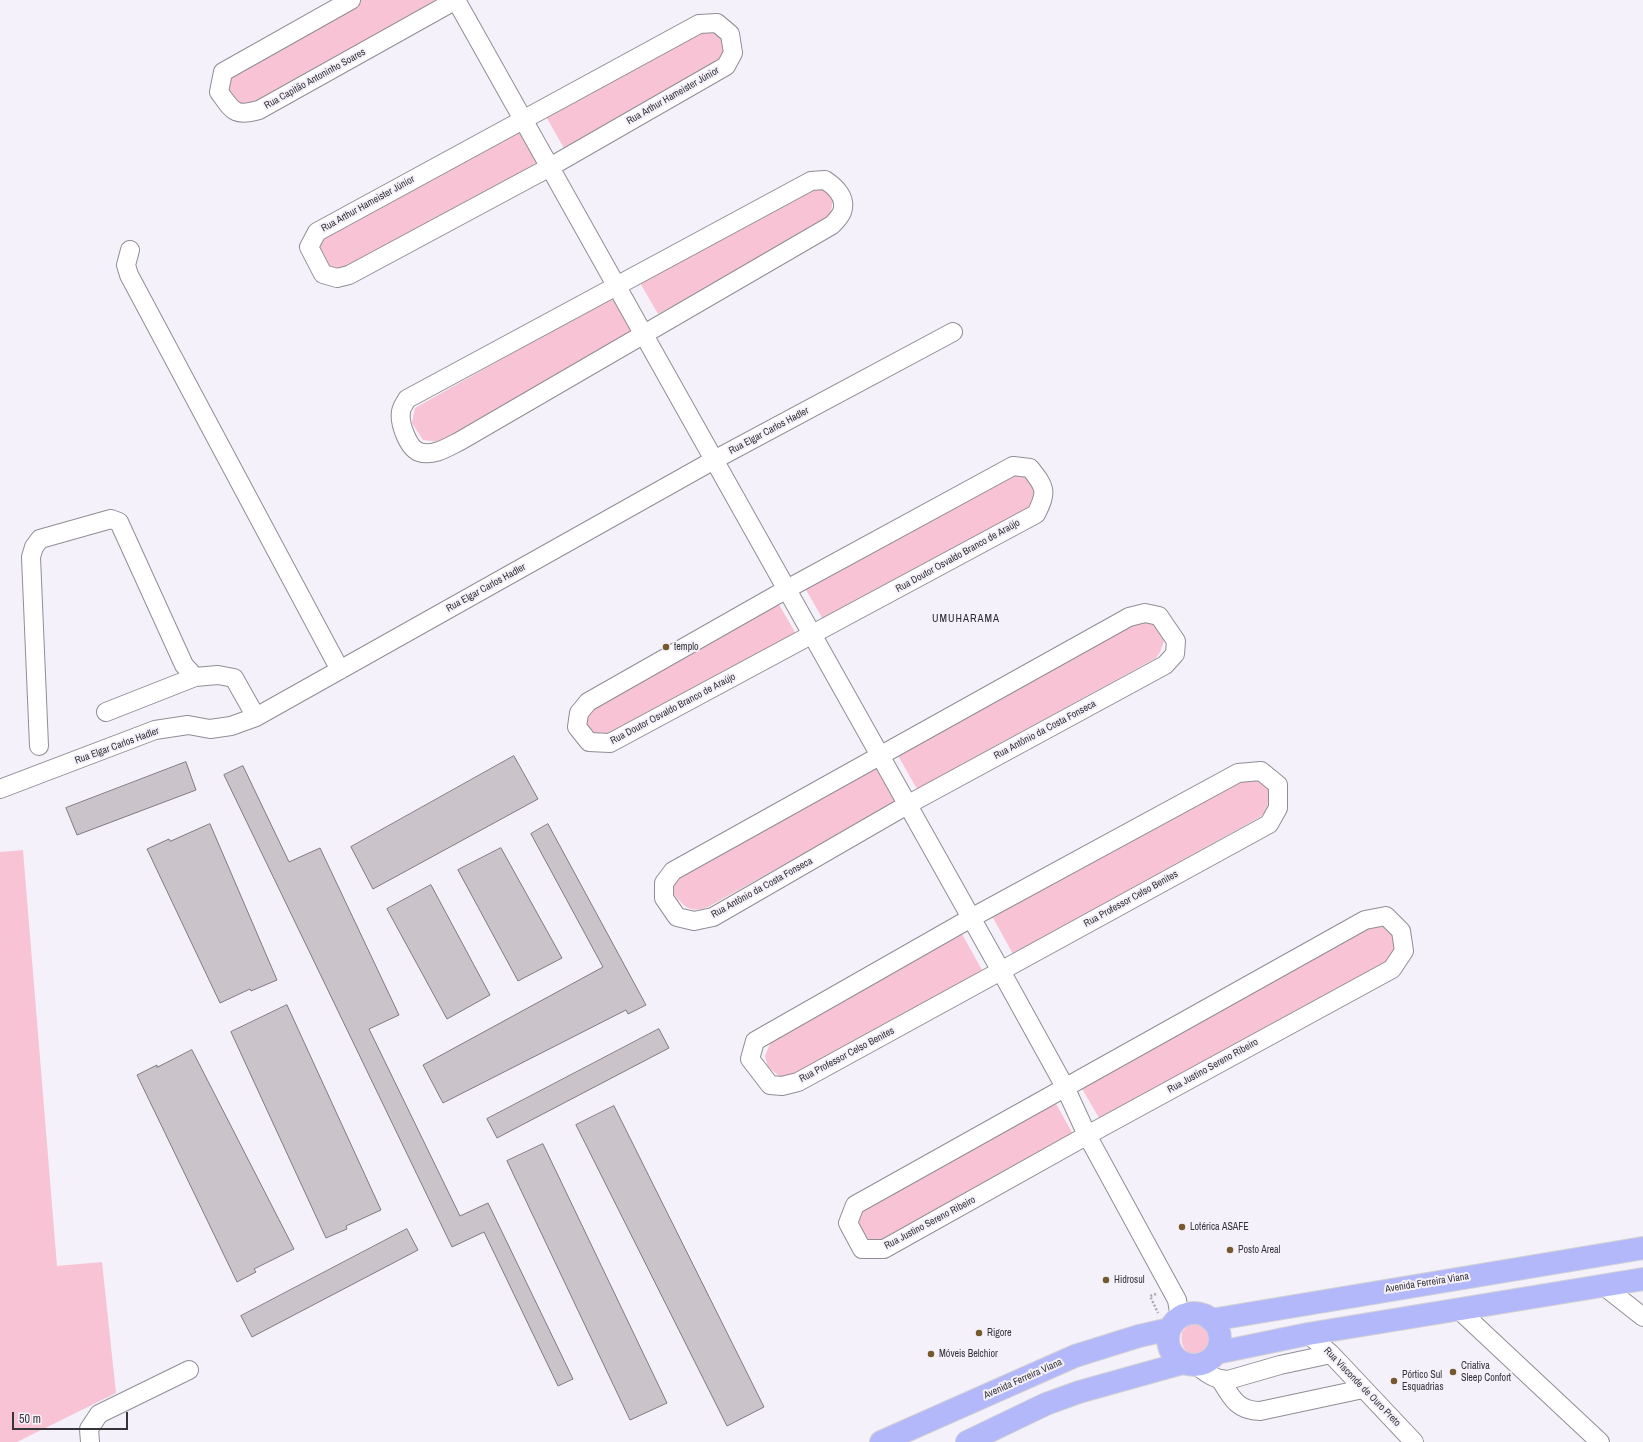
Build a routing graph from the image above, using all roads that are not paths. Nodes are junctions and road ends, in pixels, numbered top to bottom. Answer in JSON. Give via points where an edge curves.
{"nodes":[{"id":1,"x":351,"y":0,"type":"edge"},
{"id":2,"x":456,"y":0,"type":"edge"},
{"id":3,"x":523,"y":119,"type":"junction"},
{"id":4,"x":550,"y":167,"type":"junction"},
{"id":5,"x":130,"y":250,"type":"dead end"},
{"id":6,"x":616,"y":285,"type":"junction"},
{"id":7,"x":953,"y":332,"type":"dead end"},
{"id":8,"x":644,"y":334,"type":"junction"},
{"id":9,"x":714,"y":460,"type":"junction"},
{"id":10,"x":787,"y":589,"type":"junction"},
{"id":11,"x":812,"y":635,"type":"junction"},
{"id":12,"x":340,"y":670,"type":"junction"},
{"id":13,"x":195,"y":677,"type":"junction"},
{"id":14,"x":106,"y":712,"type":"dead end"},
{"id":15,"x":256,"y":717,"type":"junction"},
{"id":16,"x":39,"y":746,"type":"dead end"},
{"id":17,"x":881,"y":757,"type":"junction"},
{"id":18,"x":0,"y":789,"type":"edge"},
{"id":19,"x":907,"y":805,"type":"junction"},
{"id":20,"x":971,"y":918,"type":"junction"},
{"id":21,"x":1001,"y":971,"type":"junction"},
{"id":22,"x":1065,"y":1087,"type":"junction"},
{"id":23,"x":1087,"y":1135,"type":"junction"},
{"id":24,"x":1643,"y":1248,"type":"edge"},
{"id":25,"x":1643,"y":1279,"type":"edge"},
{"id":26,"x":1604,"y":1287,"type":"junction"},
{"id":27,"x":1458,"y":1309,"type":"junction"},
{"id":28,"x":1186,"y":1316,"type":"junction"},
{"id":29,"x":1643,"y":1316,"type":"edge"},
{"id":30,"x":1302,"y":1335,"type":"junction"},
{"id":31,"x":1216,"y":1353,"type":"junction"},
{"id":32,"x":1331,"y":1354,"type":"junction"},
{"id":33,"x":1189,"y":1364,"type":"junction"},
{"id":34,"x":1280,"y":1365,"type":"junction"},
{"id":35,"x":189,"y":1370,"type":"dead end"},
{"id":36,"x":1220,"y":1379,"type":"junction"},
{"id":37,"x":1363,"y":1389,"type":"junction"},
{"id":38,"x":90,"y":1442,"type":"edge"},
{"id":39,"x":881,"y":1442,"type":"edge"},
{"id":40,"x":967,"y":1442,"type":"edge"},
{"id":41,"x":1414,"y":1442,"type":"edge"},
{"id":42,"x":1600,"y":1442,"type":"edge"}],
"edges":[{"from":1,"to":2,"type":"street","name":"Rua Capitão Antoninho Soares","via":[[223,72],[219,92],[232,110],[245,114],[260,110]]},
{"from":2,"to":3,"type":"street"},
{"from":3,"to":4,"type":"street"},
{"from":3,"to":4,"type":"street","name":"Rua Arthur Hameister Júnior","via":[[699,24],[717,23],[730,34],[732,53],[726,66]]},
{"from":3,"to":4,"type":"street","name":"Rua Arthur Hameister Júnior","via":[[317,232],[309,247],[323,274],[337,278],[349,275]]},
{"from":4,"to":6,"type":"street"},
{"from":5,"to":12,"type":"street","via":[[126,265],[129,275]]},
{"from":6,"to":8,"type":"street"},
{"from":6,"to":8,"type":"street","via":[[810,181],[825,180],[836,187],[843,198],[842,212],[832,225]]},
{"from":6,"to":8,"type":"street","via":[[407,399],[401,411],[400,423],[411,446],[419,452],[437,452],[460,441]]},
{"from":7,"to":9,"type":"street","name":"Rua Elgar Carlos Hadler"},
{"from":8,"to":9,"type":"street"},
{"from":9,"to":10,"type":"street"},
{"from":9,"to":12,"type":"street","name":"Rua Elgar Carlos Hadler"},
{"from":10,"to":11,"type":"street"},
{"from":10,"to":11,"type":"street","name":"Rua Doutor Osvaldo Branco de Araújo","via":[[588,702],[579,712],[577,727],[589,742],[610,743]]},
{"from":10,"to":11,"type":"street","name":"Rua Doutor Osvaldo Branco de Araújo","via":[[1013,466],[1030,468],[1043,485],[1043,501],[1036,514]]},
{"from":11,"to":17,"type":"street"},
{"from":12,"to":15,"type":"street","name":"Rua Elgar Carlos Hadler"},
{"from":13,"to":14,"type":"street"},
{"from":13,"to":15,"type":"street","via":[[218,675],[234,678]]},
{"from":13,"to":16,"type":"street","via":[[184,665],[119,522],[111,519],[40,539],[34,546],[31,557]]},
{"from":15,"to":18,"type":"street","name":"Rua Elgar Carlos Hadler","via":[[231,726],[210,729],[188,725],[155,730]]},
{"from":17,"to":19,"type":"street"},
{"from":17,"to":19,"type":"street","name":"Rua Antônio da Costa Fonseca","via":[[673,871],[664,883],[664,898],[677,917],[694,921],[713,917]]},
{"from":17,"to":19,"type":"street","name":"Rua Antônio da Costa Fonseca","via":[[1129,617],[1144,613],[1159,616],[1176,641],[1175,654],[1165,665]]},
{"from":19,"to":20,"type":"street"},
{"from":20,"to":21,"type":"street"},
{"from":20,"to":21,"type":"street","name":"Rua Professor Celso Benites","via":[[755,1041],[750,1059],[770,1084],[782,1086],[798,1082]]},
{"from":20,"to":21,"type":"street","name":"Rua Professor Celso Benites","via":[[1238,772],[1261,771],[1278,785],[1278,808],[1269,824]]},
{"from":21,"to":22,"type":"street"},
{"from":22,"to":23,"type":"street"},
{"from":22,"to":23,"type":"street","name":"Rua Justino Sereno Ribeiro","via":[[855,1205],[848,1223],[862,1249],[884,1249]]},
{"from":22,"to":23,"type":"street","name":"Rua Justino Sereno Ribeiro","via":[[1365,920],[1386,916],[1401,931],[1404,951],[1392,969]]},
{"from":23,"to":28,"type":"street"},
{"from":24,"to":28,"type":"main road","name":"Avenida Ferreira Viana"},
{"from":25,"to":26,"type":"main road"},
{"from":26,"to":27,"type":"main road"},
{"from":26,"to":29,"type":"street"},
{"from":27,"to":30,"type":"main road"},
{"from":27,"to":42,"type":"street"},
{"from":28,"to":31,"type":"main road","via":[[1216,1325],[1220,1339]]},
{"from":28,"to":33,"type":"main road","via":[[1168,1337],[1168,1345],[1176,1358]]},
{"from":28,"to":39,"type":"main road","name":"Avenida Ferreira Viana","via":[[1138,1336],[1075,1356]]},
{"from":30,"to":31,"type":"main road"},
{"from":30,"to":32,"type":"street","name":"Rua Visconde de Ouro Preto"},
{"from":30,"to":34,"type":"street"},
{"from":31,"to":33,"type":"main road","via":[[1207,1362]]},
{"from":32,"to":34,"type":"street"},
{"from":32,"to":37,"type":"street","name":"Rua Visconde de Ouro Preto"},
{"from":33,"to":36,"type":"street"},
{"from":33,"to":40,"type":"main road","via":[[1079,1392],[1046,1404]]},
{"from":34,"to":36,"type":"street","via":[[1233,1379]]},
{"from":35,"to":38,"type":"street","via":[[99,1414],[89,1429]]},
{"from":36,"to":37,"type":"street","via":[[1237,1405],[1252,1411]]},
{"from":37,"to":41,"type":"street","name":"Rua Visconde de Ouro Preto"}]}
